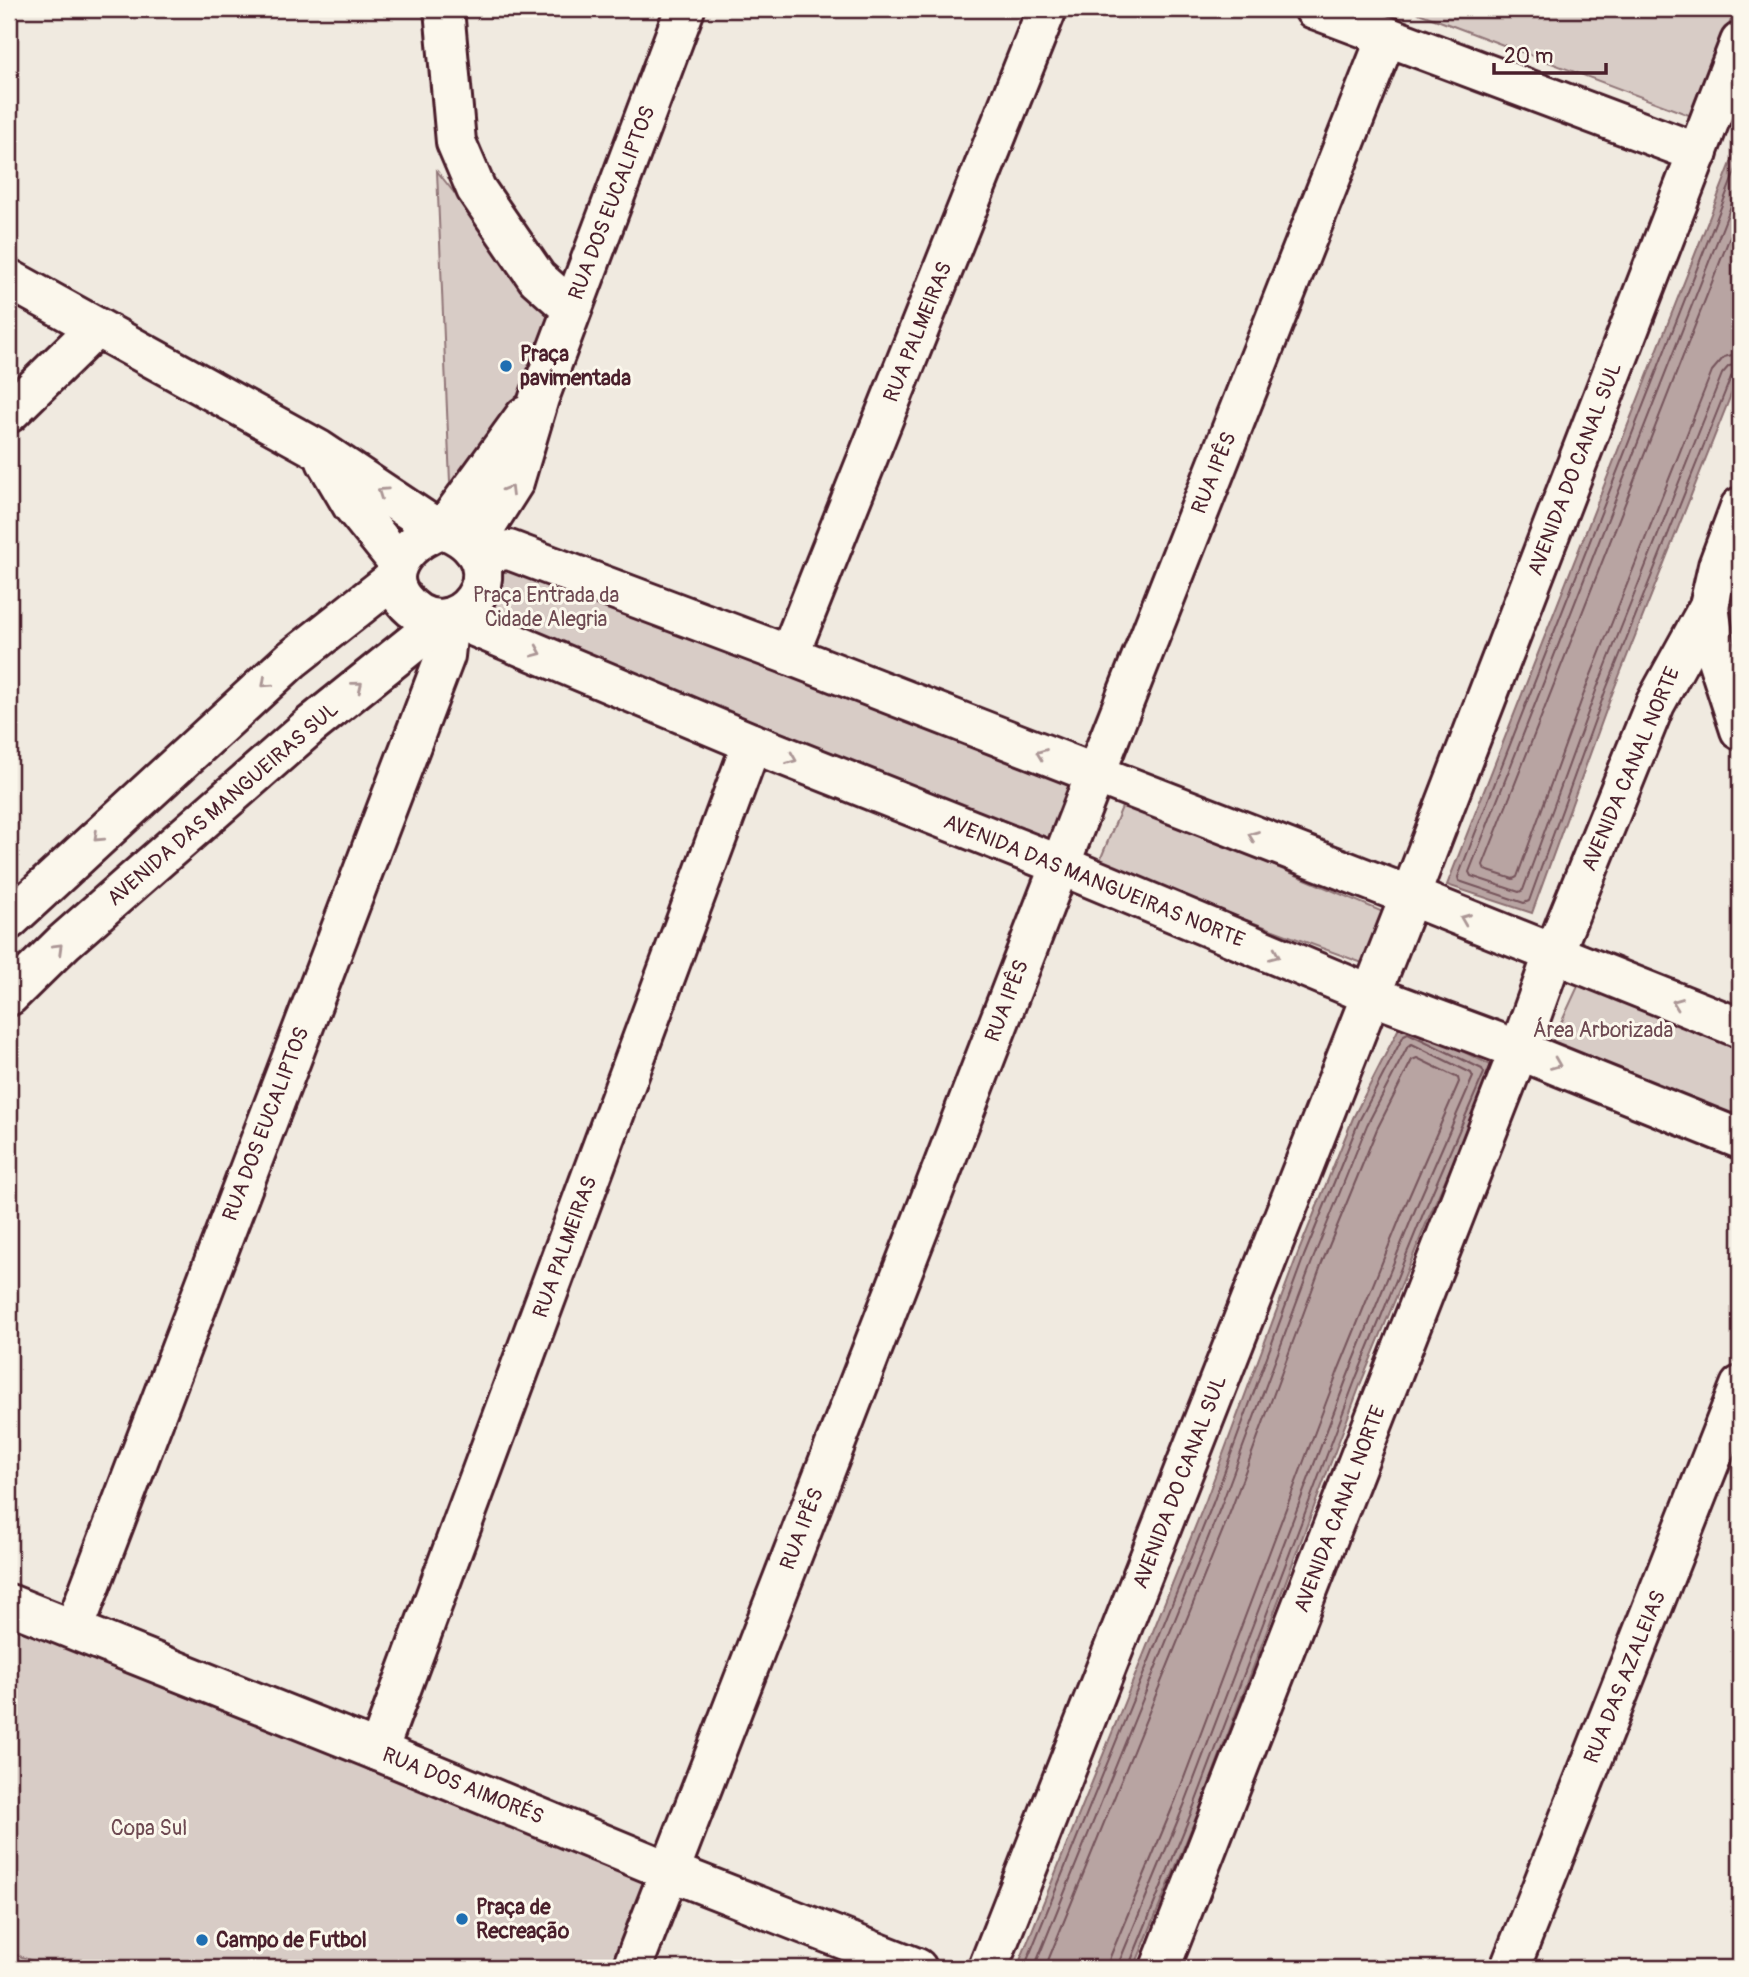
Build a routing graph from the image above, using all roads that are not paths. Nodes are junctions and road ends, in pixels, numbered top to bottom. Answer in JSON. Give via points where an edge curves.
{"nodes":[{"id":1,"x":444,"y":9,"type":"edge"},
{"id":2,"x":685,"y":9,"type":"edge"},
{"id":3,"x":1047,"y":9,"type":"edge"},
{"id":4,"x":1314,"y":9,"type":"edge"},
{"id":5,"x":1388,"y":36,"type":"junction"},
{"id":6,"x":1740,"y":43,"type":"edge"},
{"id":7,"x":1698,"y":153,"type":"junction"},
{"id":8,"x":9,"y":279,"type":"edge"},
{"id":9,"x":572,"y":309,"type":"junction"},
{"id":10,"x":96,"y":328,"type":"junction"},
{"id":11,"x":9,"y":413,"type":"edge"},
{"id":12,"x":319,"y":450,"type":"junction"},
{"id":13,"x":1740,"y":507,"type":"edge"},
{"id":14,"x":458,"y":540,"type":"junction"},
{"id":15,"x":396,"y":570,"type":"junction"},
{"id":16,"x":1709,"y":606,"type":"junction"},
{"id":17,"x":448,"y":618,"type":"junction"},
{"id":18,"x":789,"y":655,"type":"junction"},
{"id":19,"x":1740,"y":730,"type":"edge"},
{"id":20,"x":752,"y":743,"type":"junction"},
{"id":21,"x":1095,"y":775,"type":"junction"},
{"id":22,"x":1060,"y":865,"type":"junction"},
{"id":23,"x":1410,"y":896,"type":"junction"},
{"id":24,"x":9,"y":920,"type":"edge"},
{"id":25,"x":1553,"y":955,"type":"junction"},
{"id":26,"x":1371,"y":995,"type":"junction"},
{"id":27,"x":9,"y":996,"type":"edge"},
{"id":28,"x":1740,"y":1028,"type":"edge"},
{"id":29,"x":1519,"y":1050,"type":"junction"},
{"id":30,"x":1740,"y":1139,"type":"edge"},
{"id":31,"x":1740,"y":1386,"type":"edge"},
{"id":32,"x":9,"y":1604,"type":"edge"},
{"id":33,"x":74,"y":1629,"type":"junction"},
{"id":34,"x":378,"y":1751,"type":"junction"},
{"id":35,"x":669,"y":1871,"type":"junction"},
{"id":36,"x":632,"y":1968,"type":"edge"},
{"id":37,"x":917,"y":1968,"type":"edge"},
{"id":38,"x":988,"y":1968,"type":"edge"},
{"id":39,"x":1160,"y":1968,"type":"edge"},
{"id":40,"x":1510,"y":1968,"type":"edge"}],
"edges":[{"from":1,"to":9,"type":"street","via":[[456,142],[476,189],[537,278]]},
{"from":2,"to":9,"type":"street","name":"RUA DOS EUCALIPTOS"},
{"from":3,"to":18,"type":"street","name":"RUA PALMEIRAS"},
{"from":4,"to":5,"type":"street"},
{"from":5,"to":7,"type":"street"},
{"from":5,"to":21,"type":"street","name":"RUA IPÊS"},
{"from":6,"to":7,"type":"street","name":"AVENIDA DO CANAL SUL"},
{"from":7,"to":23,"type":"street","name":"AVENIDA DO CANAL SUL"},
{"from":8,"to":10,"type":"street"},
{"from":9,"to":14,"type":"street","name":"RUA DOS EUCALIPTOS","via":[[514,482]]},
{"from":10,"to":11,"type":"street"},
{"from":10,"to":12,"type":"street"},
{"from":14,"to":12,"type":"street","one_way":true},
{"from":12,"to":15,"type":"street"},
{"from":13,"to":16,"type":"street","name":"AVENIDA CANAL NORTE"},
{"from":14,"to":15,"type":"street","via":[[416,542]]},
{"from":14,"to":17,"type":"street","via":[[483,578],[477,598]]},
{"from":14,"to":18,"type":"street","via":[[509,550]]},
{"from":15,"to":17,"type":"street","via":[[399,595],[410,609],[425,617]]},
{"from":15,"to":24,"type":"street","one_way":true,"via":[[282,668]]},
{"from":16,"to":19,"type":"street","via":[[1716,656]]},
{"from":16,"to":25,"type":"street","name":"AVENIDA CANAL NORTE","via":[[1655,704]]},
{"from":17,"to":20,"type":"street","name":"AVENIDA DAS MANGUEIRAS NORTE","one_way":true},
{"from":27,"to":17,"type":"street","name":"AVENIDA DAS MANGUEIRAS SUL","one_way":true,"via":[[310,726]]},
{"from":17,"to":33,"type":"street","name":"RUA DOS EUCALIPTOS","via":[[445,656]]},
{"from":21,"to":18,"type":"street","one_way":true},
{"from":20,"to":22,"type":"street","name":"AVENIDA DAS MANGUEIRAS NORTE","one_way":true},
{"from":20,"to":34,"type":"street","name":"RUA PALMEIRAS"},
{"from":21,"to":22,"type":"street","name":"RUA IPÊS"},
{"from":23,"to":21,"type":"street","one_way":true},
{"from":22,"to":26,"type":"street","name":"AVENIDA DAS MANGUEIRAS NORTE","one_way":true},
{"from":22,"to":35,"type":"street","name":"RUA IPÊS"},
{"from":25,"to":23,"type":"street","one_way":true},
{"from":23,"to":26,"type":"street","name":"AVENIDA DO CANAL SUL"},
{"from":28,"to":25,"type":"street","one_way":true},
{"from":25,"to":29,"type":"street","name":"AVENIDA CANAL NORTE"},
{"from":26,"to":29,"type":"street","name":"AVENIDA DAS MANGUEIRAS NORTE"},
{"from":26,"to":38,"type":"street","name":"AVENIDA DO CANAL SUL"},
{"from":29,"to":30,"type":"street","name":"AVENIDA DAS MANGUEIRAS NORTE","one_way":true},
{"from":29,"to":39,"type":"street","name":"AVENIDA CANAL NORTE"},
{"from":31,"to":40,"type":"street","name":"RUA DAS AZALEIAS"},
{"from":32,"to":33,"type":"street","name":"RUA DOS AIMORÉS"},
{"from":33,"to":34,"type":"street","name":"RUA DOS AIMORÉS"},
{"from":34,"to":35,"type":"street","name":"RUA DOS AIMORÉS"},
{"from":35,"to":36,"type":"street","name":"RUA IPÊS"},
{"from":35,"to":37,"type":"street","name":"RUA DOS AIMORÉS"}]}
